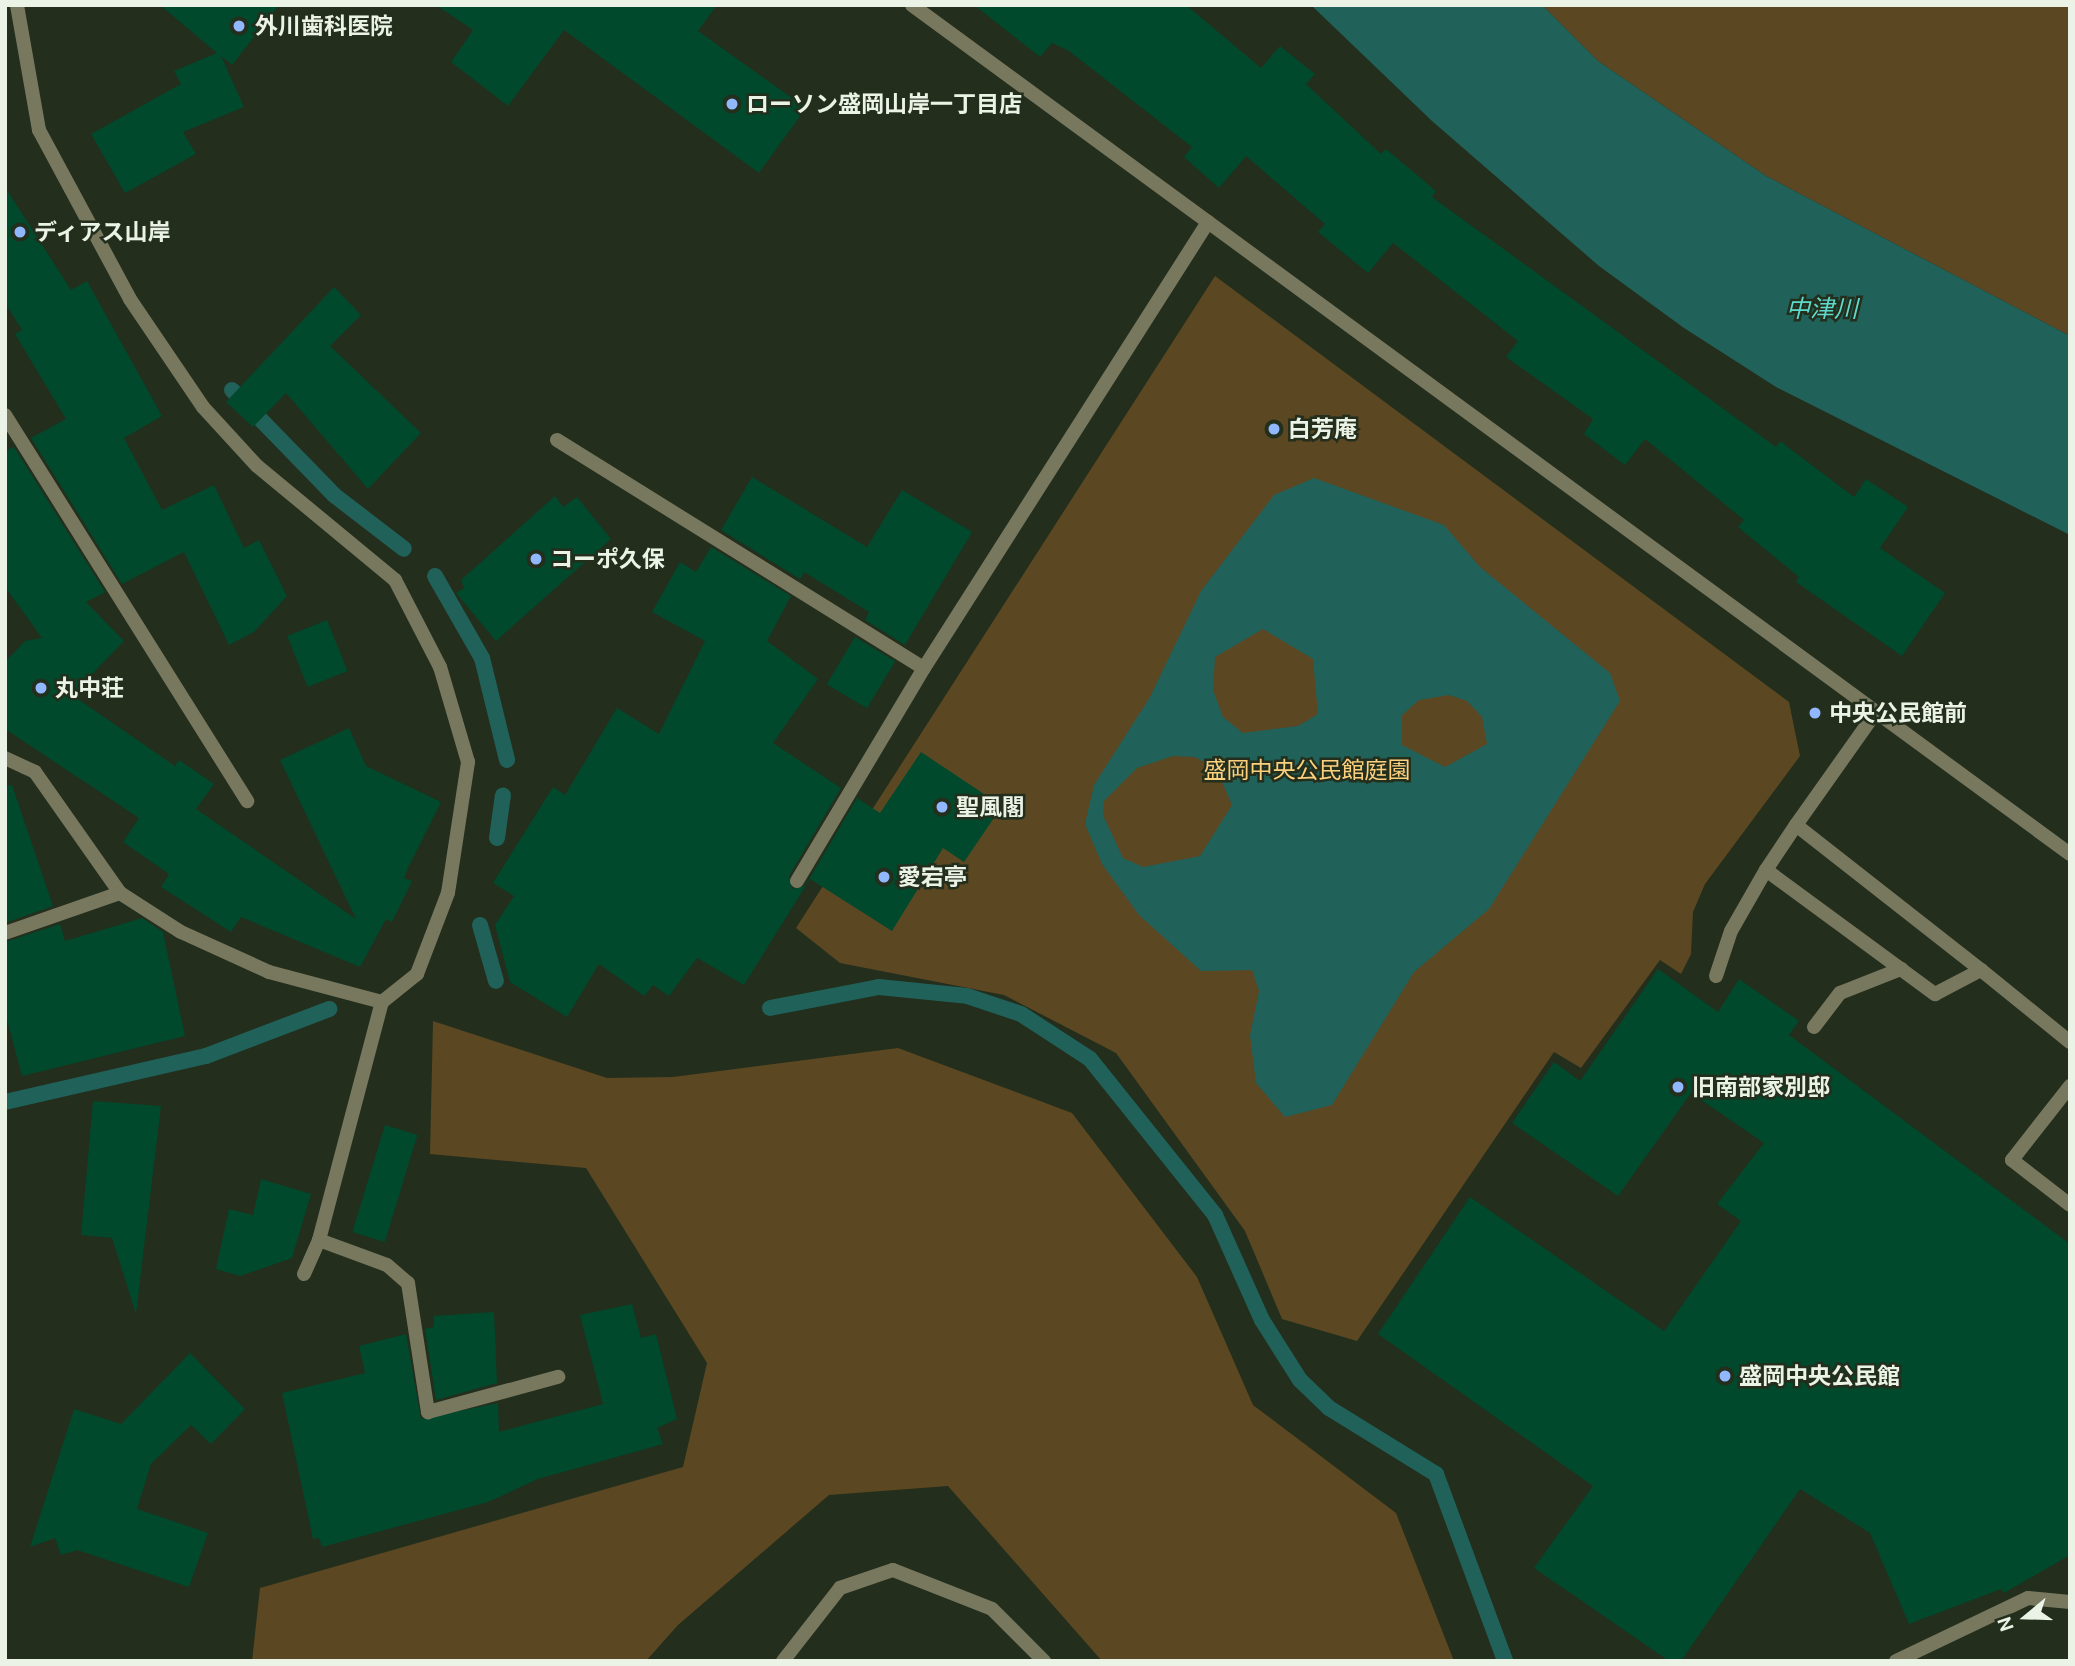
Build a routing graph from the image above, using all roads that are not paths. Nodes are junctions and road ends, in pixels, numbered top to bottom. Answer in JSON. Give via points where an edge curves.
{"nodes":[{"id":1,"x":17,"y":5,"type":"edge"},
{"id":2,"x":912,"y":5,"type":"edge"},
{"id":3,"x":1208,"y":222,"type":"junction"},
{"id":4,"x":5,"y":415,"type":"edge"},
{"id":5,"x":557,"y":440,"type":"dead end"},
{"id":6,"x":924,"y":668,"type":"junction"},
{"id":7,"x":1876,"y":712,"type":"junction"},
{"id":8,"x":5,"y":758,"type":"edge"},
{"id":9,"x":247,"y":801,"type":"dead end"},
{"id":10,"x":1796,"y":825,"type":"junction"},
{"id":11,"x":2070,"y":854,"type":"edge"},
{"id":12,"x":1766,"y":870,"type":"junction"},
{"id":13,"x":797,"y":881,"type":"dead end"},
{"id":14,"x":120,"y":893,"type":"junction"},
{"id":15,"x":5,"y":933,"type":"edge"},
{"id":16,"x":1901,"y":970,"type":"junction"},
{"id":17,"x":1981,"y":970,"type":"junction"},
{"id":18,"x":1716,"y":976,"type":"dead end"},
{"id":19,"x":382,"y":1002,"type":"junction"},
{"id":20,"x":1814,"y":1027,"type":"dead end"},
{"id":21,"x":2070,"y":1042,"type":"edge"},
{"id":22,"x":2070,"y":1086,"type":"edge"},
{"id":23,"x":2070,"y":1205,"type":"edge"},
{"id":24,"x":319,"y":1240,"type":"junction"},
{"id":25,"x":304,"y":1274,"type":"dead end"},
{"id":26,"x":558,"y":1377,"type":"dead end"},
{"id":27,"x":2070,"y":1602,"type":"edge"},
{"id":28,"x":783,"y":1661,"type":"edge"},
{"id":29,"x":1044,"y":1661,"type":"edge"},
{"id":30,"x":1896,"y":1661,"type":"edge"}],
"edges":[{"from":1,"to":19,"type":"street","via":[[39,130],[130,299],[203,407],[257,466],[395,580],[440,667],[468,762],[462,836],[417,974]]},
{"from":2,"to":3,"type":"street"},
{"from":3,"to":6,"type":"street"},
{"from":3,"to":7,"type":"street"},
{"from":4,"to":9,"type":"street"},
{"from":5,"to":6,"type":"street"},
{"from":6,"to":13,"type":"street"},
{"from":7,"to":10,"type":"street"},
{"from":7,"to":11,"type":"street"},
{"from":8,"to":14,"type":"street","via":[[35,772]]},
{"from":10,"to":12,"type":"street"},
{"from":10,"to":17,"type":"street"},
{"from":12,"to":16,"type":"street"},
{"from":12,"to":18,"type":"street","via":[[1731,931]]},
{"from":14,"to":15,"type":"street"},
{"from":14,"to":19,"type":"street","via":[[181,932],[269,972]]},
{"from":16,"to":17,"type":"street","via":[[1935,995]]},
{"from":16,"to":20,"type":"street","via":[[1840,993]]},
{"from":17,"to":21,"type":"street"},
{"from":19,"to":24,"type":"street"},
{"from":22,"to":23,"type":"street","via":[[2012,1160]]},
{"from":24,"to":25,"type":"street"},
{"from":24,"to":26,"type":"street","via":[[387,1265],[408,1283],[428,1412]]},
{"from":27,"to":30,"type":"street","via":[[2028,1598]]},
{"from":28,"to":29,"type":"street","via":[[841,1588],[892,1570],[992,1609]]}]}
